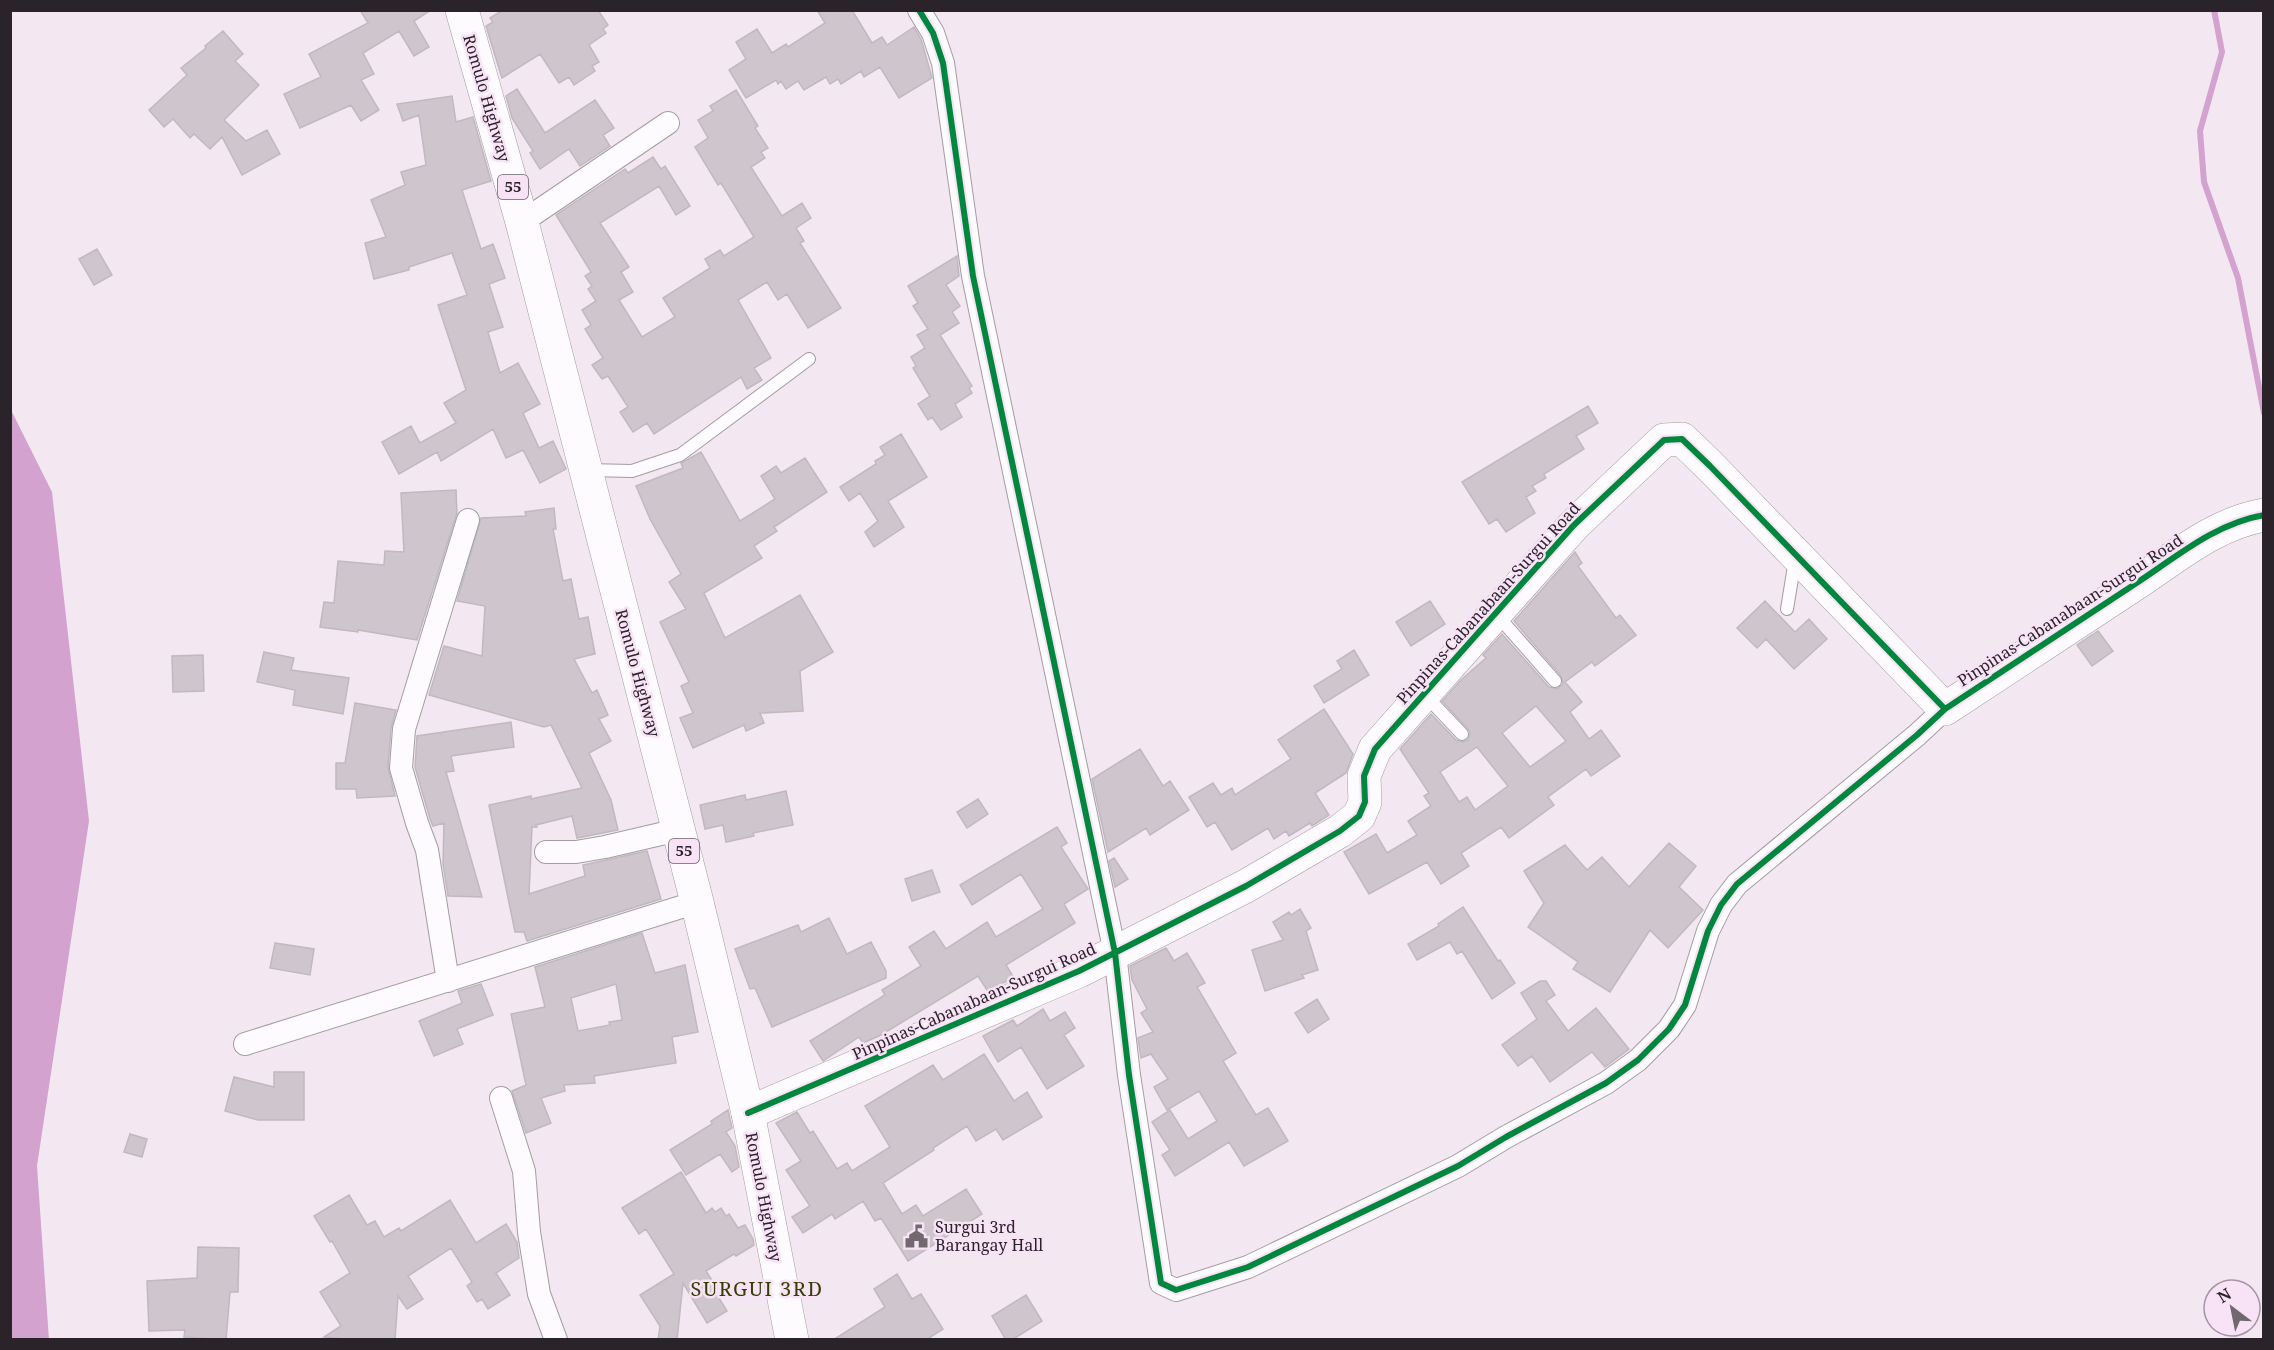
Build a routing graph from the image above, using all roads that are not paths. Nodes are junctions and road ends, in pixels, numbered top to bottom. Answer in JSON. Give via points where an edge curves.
{"nodes":[{"id":1,"x":462,"y":10,"type":"edge"},
{"id":2,"x":919,"y":10,"type":"edge"},
{"id":3,"x":668,"y":123,"type":"dead end"},
{"id":4,"x":522,"y":222,"type":"junction"},
{"id":5,"x":808,"y":358,"type":"dead end"},
{"id":6,"x":585,"y":470,"type":"junction"},
{"id":7,"x":2262,"y":515,"type":"edge"},
{"id":8,"x":468,"y":520,"type":"dead end"},
{"id":9,"x":1796,"y":556,"type":"junction"},
{"id":10,"x":1787,"y":609,"type":"dead end"},
{"id":11,"x":1496,"y":614,"type":"junction"},
{"id":12,"x":1555,"y":681,"type":"dead end"},
{"id":13,"x":1424,"y":694,"type":"junction"},
{"id":14,"x":1945,"y":709,"type":"junction"},
{"id":15,"x":1462,"y":734,"type":"dead end"},
{"id":16,"x":678,"y":830,"type":"junction"},
{"id":17,"x":546,"y":852,"type":"dead end"},
{"id":18,"x":697,"y":902,"type":"junction"},
{"id":19,"x":1114,"y":953,"type":"junction"},
{"id":20,"x":448,"y":981,"type":"junction"},
{"id":21,"x":245,"y":1044,"type":"dead end"},
{"id":22,"x":501,"y":1098,"type":"dead end"},
{"id":23,"x":748,"y":1113,"type":"junction"},
{"id":24,"x":556,"y":1340,"type":"edge"},
{"id":25,"x":792,"y":1340,"type":"edge"}],
"edges":[{"from":1,"to":4,"type":"main road","name":"Romulo Highway","number":"55"},
{"from":2,"to":19,"type":"street","via":[[933,33],[943,63],[973,276]]},
{"from":3,"to":4,"type":"street"},
{"from":4,"to":6,"type":"main road","name":"Romulo Highway","number":"55"},
{"from":5,"to":6,"type":"lane","via":[[680,455],[632,471]]},
{"from":6,"to":16,"type":"main road","name":"Romulo Highway","number":"55"},
{"from":7,"to":14,"type":"main road","name":"Pinpinas-Cabanabaan-Surgui Road","via":[[2225,526],[2184,550]]},
{"from":8,"to":20,"type":"street","via":[[404,729],[401,768],[427,850]]},
{"from":9,"to":10,"type":"lane"},
{"from":9,"to":11,"type":"main road","name":"Pinpinas-Cabanabaan-Surgui Road","via":[[1703,459],[1682,439],[1673,438],[1664,440],[1574,525]]},
{"from":9,"to":14,"type":"main road","name":"Pinpinas-Cabanabaan-Surgui Road"},
{"from":11,"to":12,"type":"lane"},
{"from":11,"to":13,"type":"main road","name":"Pinpinas-Cabanabaan-Surgui Road"},
{"from":13,"to":15,"type":"lane"},
{"from":13,"to":19,"type":"main road","name":"Pinpinas-Cabanabaan-Surgui Road","via":[[1375,749],[1364,776],[1363,809],[1353,821],[1246,886]]},
{"from":14,"to":19,"type":"street","via":[[1737,884],[1708,931],[1685,1005],[1669,1029],[1638,1060],[1606,1083],[1458,1166],[1248,1267],[1176,1290],[1161,1283]]},
{"from":16,"to":17,"type":"street","via":[[576,852]]},
{"from":16,"to":18,"type":"main road","name":"Romulo Highway","number":"55"},
{"from":18,"to":20,"type":"street"},
{"from":18,"to":23,"type":"main road","name":"Romulo Highway","number":"55"},
{"from":19,"to":23,"type":"main road","name":"Pinpinas-Cabanabaan-Surgui Road"},
{"from":20,"to":21,"type":"street"},
{"from":22,"to":24,"type":"street","via":[[524,1171],[539,1294]]},
{"from":23,"to":25,"type":"main road","name":"Romulo Highway","number":"55"}]}
